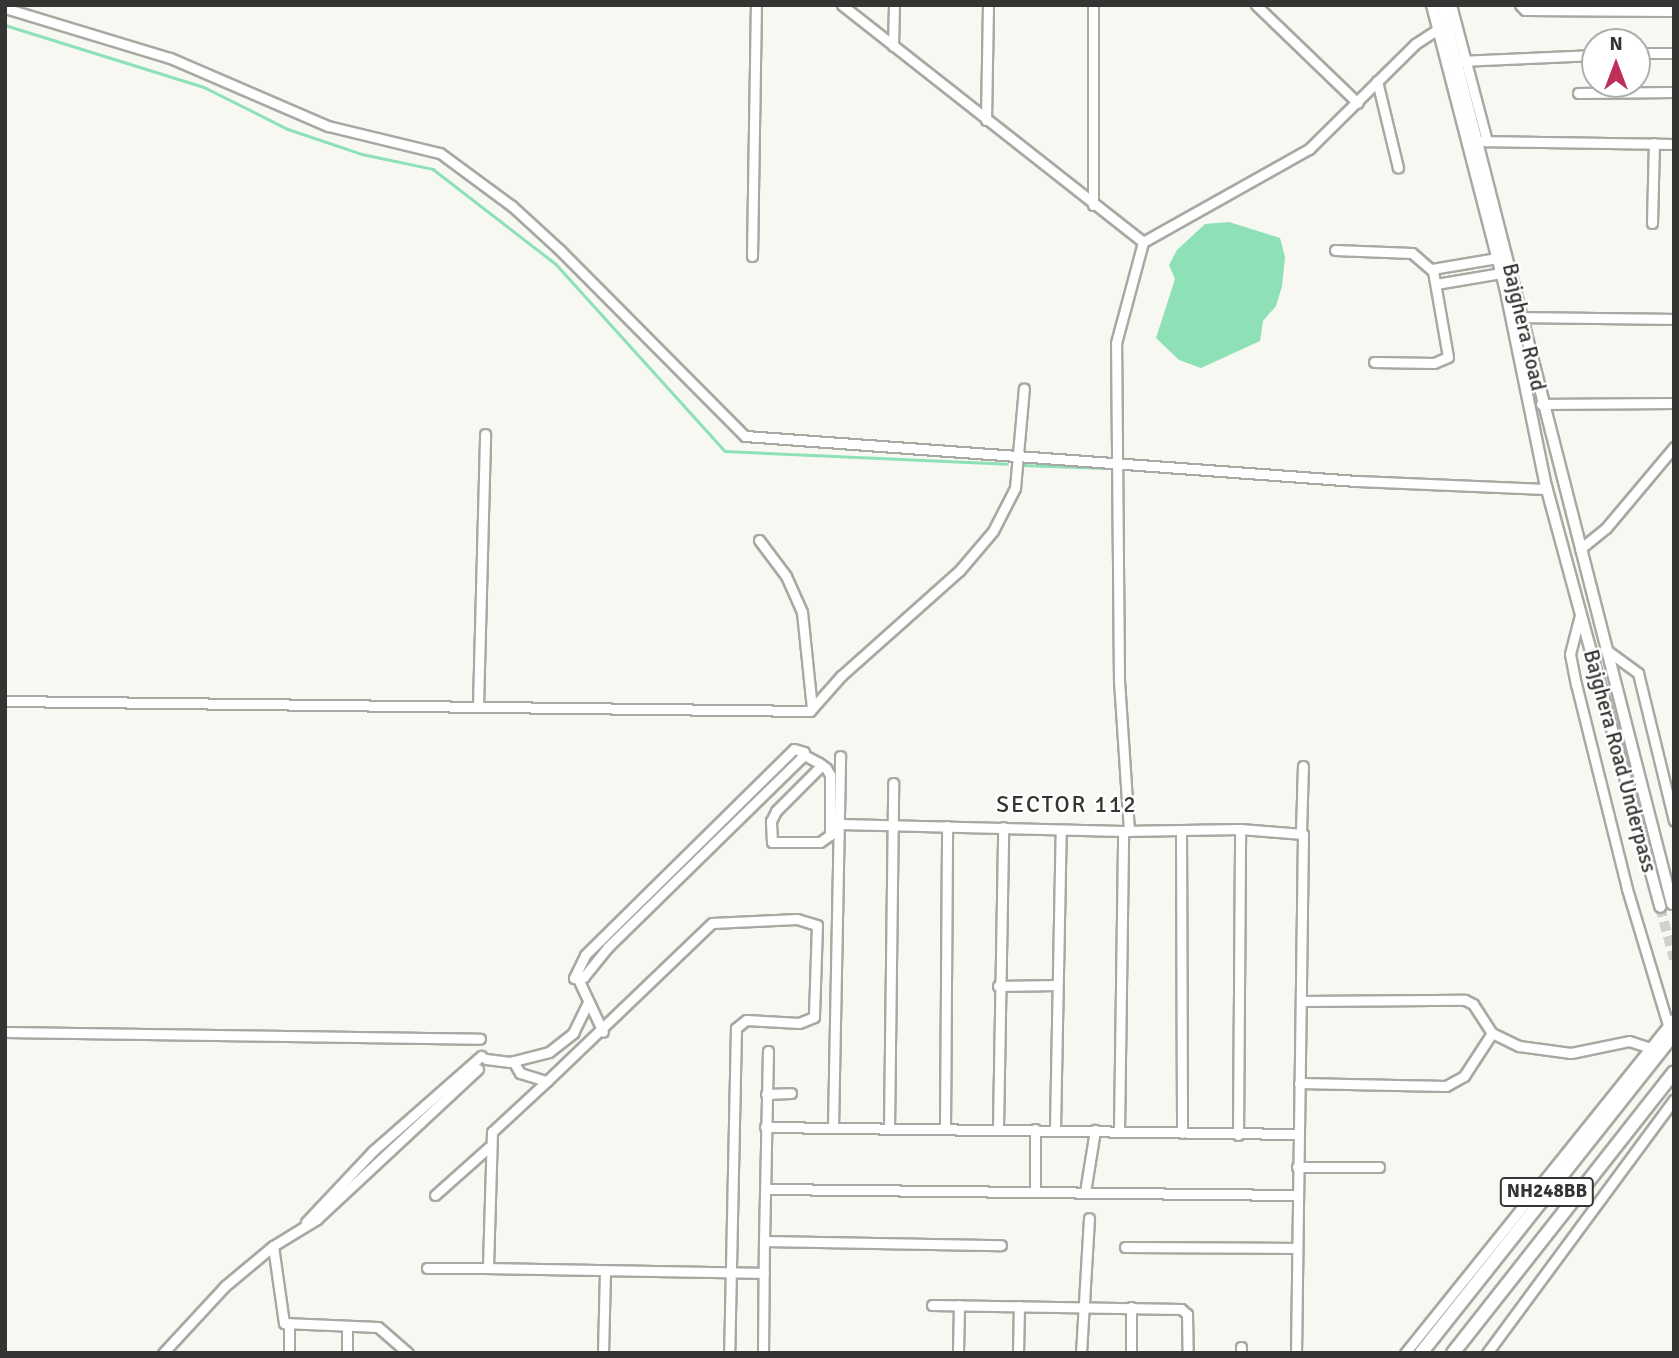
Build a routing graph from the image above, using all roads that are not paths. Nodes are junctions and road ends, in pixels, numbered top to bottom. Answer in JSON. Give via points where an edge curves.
{"nodes":[{"id":1,"x":756,"y":5,"type":"edge"},
{"id":2,"x":842,"y":5,"type":"edge"},
{"id":3,"x":894,"y":5,"type":"edge"},
{"id":4,"x":988,"y":5,"type":"edge"},
{"id":5,"x":1093,"y":5,"type":"edge"},
{"id":6,"x":1256,"y":5,"type":"edge"},
{"id":7,"x":1432,"y":5,"type":"edge"},
{"id":8,"x":1442,"y":5,"type":"edge"},
{"id":9,"x":1451,"y":5,"type":"edge"},
{"id":10,"x":1520,"y":5,"type":"edge"},
{"id":11,"x":5,"y":8,"type":"edge"},
{"id":12,"x":1674,"y":11,"type":"edge"},
{"id":13,"x":1443,"y":26,"type":"junction"},
{"id":14,"x":893,"y":46,"type":"junction"},
{"id":15,"x":1651,"y":53,"type":"edge"},
{"id":16,"x":1674,"y":53,"type":"edge"},
{"id":17,"x":1581,"y":55,"type":"edge"},
{"id":18,"x":1461,"y":61,"type":"junction"},
{"id":19,"x":1377,"y":82,"type":"junction"},
{"id":20,"x":1674,"y":92,"type":"edge"},
{"id":21,"x":1578,"y":93,"type":"dead end"},
{"id":22,"x":1358,"y":103,"type":"junction"},
{"id":23,"x":986,"y":120,"type":"junction"},
{"id":24,"x":1482,"y":141,"type":"junction"},
{"id":25,"x":1654,"y":143,"type":"junction"},
{"id":26,"x":1674,"y":144,"type":"edge"},
{"id":27,"x":1398,"y":168,"type":"dead end"},
{"id":28,"x":1093,"y":205,"type":"junction"},
{"id":29,"x":1652,"y":223,"type":"dead end"},
{"id":30,"x":1143,"y":242,"type":"junction"},
{"id":31,"x":1335,"y":250,"type":"dead end"},
{"id":32,"x":752,"y":256,"type":"dead end"},
{"id":33,"x":1497,"y":258,"type":"junction"},
{"id":34,"x":1432,"y":269,"type":"junction"},
{"id":35,"x":1501,"y":273,"type":"junction"},
{"id":36,"x":1436,"y":284,"type":"junction"},
{"id":37,"x":1520,"y":317,"type":"junction"},
{"id":38,"x":1674,"y":319,"type":"edge"},
{"id":39,"x":1374,"y":362,"type":"dead end"},
{"id":40,"x":1024,"y":388,"type":"dead end"},
{"id":41,"x":1670,"y":403,"type":"dead end"},
{"id":42,"x":1541,"y":404,"type":"junction"},
{"id":43,"x":485,"y":434,"type":"dead end"},
{"id":44,"x":1674,"y":447,"type":"edge"},
{"id":45,"x":1538,"y":449,"type":"junction"},
{"id":46,"x":1553,"y":449,"type":"junction"},
{"id":47,"x":1020,"y":456,"type":"junction"},
{"id":48,"x":1116,"y":462,"type":"junction"},
{"id":49,"x":1547,"y":489,"type":"junction"},
{"id":50,"x":759,"y":540,"type":"dead end"},
{"id":51,"x":1580,"y":549,"type":"junction"},
{"id":52,"x":1580,"y":615,"type":"junction"},
{"id":53,"x":1605,"y":649,"type":"junction"},
{"id":54,"x":5,"y":701,"type":"edge"},
{"id":55,"x":478,"y":706,"type":"junction"},
{"id":56,"x":812,"y":708,"type":"junction"},
{"id":57,"x":804,"y":755,"type":"junction"},
{"id":58,"x":840,"y":756,"type":"dead end"},
{"id":59,"x":821,"y":765,"type":"junction"},
{"id":60,"x":1303,"y":766,"type":"dead end"},
{"id":61,"x":893,"y":783,"type":"dead end"},
{"id":62,"x":1674,"y":821,"type":"edge"},
{"id":63,"x":840,"y":824,"type":"junction"},
{"id":64,"x":893,"y":825,"type":"junction"},
{"id":65,"x":947,"y":826,"type":"junction"},
{"id":66,"x":1003,"y":827,"type":"junction"},
{"id":67,"x":1240,"y":829,"type":"junction"},
{"id":68,"x":1061,"y":830,"type":"junction"},
{"id":69,"x":1181,"y":830,"type":"junction"},
{"id":70,"x":1126,"y":831,"type":"junction"},
{"id":71,"x":1301,"y":832,"type":"junction"},
{"id":72,"x":615,"y":924,"type":"junction"},
{"id":73,"x":623,"y":933,"type":"junction"},
{"id":74,"x":579,"y":981,"type":"junction"},
{"id":75,"x":1057,"y":985,"type":"junction"},
{"id":76,"x":998,"y":986,"type":"junction"},
{"id":77,"x":1302,"y":1001,"type":"junction"},
{"id":78,"x":588,"y":1002,"type":"junction"},
{"id":79,"x":1672,"y":1025,"type":"edge"},
{"id":80,"x":5,"y":1032,"type":"edge"},
{"id":81,"x":603,"y":1032,"type":"junction"},
{"id":82,"x":1492,"y":1033,"type":"junction"},
{"id":83,"x":480,"y":1039,"type":"dead end"},
{"id":84,"x":1650,"y":1048,"type":"junction"},
{"id":85,"x":768,"y":1051,"type":"dead end"},
{"id":86,"x":513,"y":1061,"type":"junction"},
{"id":87,"x":478,"y":1069,"type":"dead end"},
{"id":88,"x":1674,"y":1072,"type":"edge"},
{"id":89,"x":547,"y":1081,"type":"junction"},
{"id":90,"x":447,"y":1083,"type":"junction"},
{"id":91,"x":1299,"y":1083,"type":"junction"},
{"id":92,"x":455,"y":1091,"type":"junction"},
{"id":93,"x":791,"y":1093,"type":"dead end"},
{"id":94,"x":766,"y":1094,"type":"junction"},
{"id":95,"x":1674,"y":1098,"type":"edge"},
{"id":96,"x":1662,"y":1113,"type":"junction"},
{"id":97,"x":1674,"y":1118,"type":"edge"},
{"id":98,"x":765,"y":1127,"type":"junction"},
{"id":99,"x":832,"y":1128,"type":"junction"},
{"id":100,"x":998,"y":1128,"type":"junction"},
{"id":101,"x":889,"y":1129,"type":"junction"},
{"id":102,"x":945,"y":1129,"type":"junction"},
{"id":103,"x":1035,"y":1129,"type":"junction"},
{"id":104,"x":1055,"y":1129,"type":"junction"},
{"id":105,"x":1095,"y":1130,"type":"junction"},
{"id":106,"x":1119,"y":1131,"type":"junction"},
{"id":107,"x":1182,"y":1133,"type":"junction"},
{"id":108,"x":1297,"y":1134,"type":"junction"},
{"id":109,"x":1238,"y":1135,"type":"junction"},
{"id":110,"x":489,"y":1147,"type":"junction"},
{"id":111,"x":1297,"y":1167,"type":"junction"},
{"id":112,"x":1379,"y":1167,"type":"dead end"},
{"id":113,"x":766,"y":1189,"type":"junction"},
{"id":114,"x":1035,"y":1191,"type":"junction"},
{"id":115,"x":1085,"y":1192,"type":"junction"},
{"id":116,"x":435,"y":1195,"type":"dead end"},
{"id":117,"x":1296,"y":1195,"type":"junction"},
{"id":118,"x":1089,"y":1218,"type":"dead end"},
{"id":119,"x":306,"y":1222,"type":"junction"},
{"id":120,"x":764,"y":1241,"type":"junction"},
{"id":121,"x":1001,"y":1245,"type":"dead end"},
{"id":122,"x":274,"y":1246,"type":"junction"},
{"id":123,"x":1125,"y":1247,"type":"dead end"},
{"id":124,"x":1296,"y":1248,"type":"junction"},
{"id":125,"x":427,"y":1268,"type":"dead end"},
{"id":126,"x":488,"y":1268,"type":"junction"},
{"id":127,"x":605,"y":1270,"type":"junction"},
{"id":128,"x":730,"y":1273,"type":"junction"},
{"id":129,"x":764,"y":1273,"type":"junction"},
{"id":130,"x":932,"y":1305,"type":"dead end"},
{"id":131,"x":959,"y":1305,"type":"junction"},
{"id":132,"x":1018,"y":1306,"type":"junction"},
{"id":133,"x":1131,"y":1307,"type":"junction"},
{"id":134,"x":1082,"y":1309,"type":"junction"},
{"id":135,"x":289,"y":1326,"type":"junction"},
{"id":136,"x":347,"y":1327,"type":"junction"},
{"id":137,"x":163,"y":1353,"type":"edge"},
{"id":138,"x":289,"y":1353,"type":"edge"},
{"id":139,"x":347,"y":1353,"type":"edge"},
{"id":140,"x":408,"y":1353,"type":"edge"},
{"id":141,"x":603,"y":1353,"type":"edge"},
{"id":142,"x":729,"y":1353,"type":"edge"},
{"id":143,"x":763,"y":1353,"type":"edge"},
{"id":144,"x":958,"y":1353,"type":"edge"},
{"id":145,"x":1018,"y":1353,"type":"edge"},
{"id":146,"x":1081,"y":1353,"type":"edge"},
{"id":147,"x":1131,"y":1353,"type":"edge"},
{"id":148,"x":1188,"y":1353,"type":"edge"},
{"id":149,"x":1296,"y":1353,"type":"edge"},
{"id":150,"x":1405,"y":1353,"type":"edge"},
{"id":151,"x":1422,"y":1353,"type":"edge"},
{"id":152,"x":1453,"y":1353,"type":"edge"},
{"id":153,"x":1487,"y":1353,"type":"edge"}],
"edges":[{"from":1,"to":32,"type":"street"},
{"from":2,"to":14,"type":"street"},
{"from":3,"to":14,"type":"street"},
{"from":4,"to":23,"type":"street"},
{"from":5,"to":28,"type":"street"},
{"from":6,"to":22,"type":"street"},
{"from":7,"to":13,"type":"main road","name":"Bajghera Road"},
{"from":8,"to":13,"type":"main road","name":"Bajghera Road"},
{"from":9,"to":18,"type":"street"},
{"from":10,"to":12,"type":"street","via":[[1525,10]]},
{"from":11,"to":47,"type":"street","via":[[170,58],[328,126],[440,153],[512,206],[560,250],[742,435]]},
{"from":13,"to":18,"type":"main road","name":"Bajghera Road"},
{"from":13,"to":19,"type":"street","via":[[1415,44]]},
{"from":13,"to":33,"type":"main road","name":"Bajghera Road"},
{"from":14,"to":23,"type":"street"},
{"from":15,"to":16,"type":"street"},
{"from":17,"to":18,"type":"street"},
{"from":18,"to":24,"type":"main road","name":"Bajghera Road"},
{"from":19,"to":22,"type":"street"},
{"from":19,"to":27,"type":"street"},
{"from":20,"to":21,"type":"street"},
{"from":22,"to":30,"type":"street","via":[[1319,141],[1274,172]]},
{"from":23,"to":28,"type":"street"},
{"from":24,"to":25,"type":"street"},
{"from":24,"to":37,"type":"main road","name":"Bajghera Road"},
{"from":25,"to":26,"type":"street"},
{"from":25,"to":29,"type":"street"},
{"from":28,"to":30,"type":"street"},
{"from":30,"to":48,"type":"street","via":[[1116,338]]},
{"from":31,"to":34,"type":"street","via":[[1412,253]]},
{"from":33,"to":34,"type":"street"},
{"from":33,"to":35,"type":"main road","name":"Bajghera Road"},
{"from":34,"to":36,"type":"street"},
{"from":35,"to":36,"type":"street"},
{"from":35,"to":45,"type":"main road","name":"Bajghera Road"},
{"from":36,"to":39,"type":"street","via":[[1448,357],[1434,363]]},
{"from":37,"to":38,"type":"street"},
{"from":37,"to":42,"type":"main road","name":"Bajghera Road"},
{"from":40,"to":47,"type":"street"},
{"from":41,"to":42,"type":"street"},
{"from":42,"to":46,"type":"main road","name":"Bajghera Road"},
{"from":43,"to":55,"type":"street"},
{"from":44,"to":51,"type":"street","via":[[1606,528]]},
{"from":45,"to":46,"type":"main road"},
{"from":45,"to":49,"type":"main road","name":"Bajghera Road Underpass"},
{"from":46,"to":51,"type":"main road","name":"Bajghera Road"},
{"from":47,"to":48,"type":"street"},
{"from":47,"to":56,"type":"street","via":[[1010,502],[972,557]]},
{"from":48,"to":49,"type":"street","via":[[1356,481]]},
{"from":48,"to":70,"type":"street"},
{"from":49,"to":52,"type":"main road","name":"Bajghera Road Underpass"},
{"from":50,"to":56,"type":"street","via":[[786,576],[802,612]]},
{"from":51,"to":53,"type":"main road","name":"Bajghera Road"},
{"from":52,"to":53,"type":"main road","name":"Bajghera Road Underpass","via":[[1666,906]]},
{"from":52,"to":79,"type":"street","via":[[1570,654],[1576,684],[1628,889]]},
{"from":53,"to":62,"type":"street","via":[[1638,673]]},
{"from":54,"to":55,"type":"street"},
{"from":55,"to":56,"type":"street"},
{"from":57,"to":59,"type":"street"},
{"from":57,"to":72,"type":"street","via":[[802,749],[794,749]]},
{"from":57,"to":73,"type":"street"},
{"from":58,"to":63,"type":"street"},
{"from":59,"to":59,"type":"street","via":[[831,781],[829,838],[772,842],[771,821],[776,811]]},
{"from":60,"to":71,"type":"street"},
{"from":61,"to":64,"type":"street"},
{"from":63,"to":64,"type":"street"},
{"from":63,"to":99,"type":"street"},
{"from":64,"to":65,"type":"street"},
{"from":64,"to":101,"type":"street"},
{"from":65,"to":66,"type":"street"},
{"from":65,"to":102,"type":"street"},
{"from":66,"to":68,"type":"street"},
{"from":66,"to":76,"type":"street"},
{"from":67,"to":69,"type":"street"},
{"from":67,"to":71,"type":"street"},
{"from":67,"to":109,"type":"street"},
{"from":68,"to":70,"type":"street"},
{"from":68,"to":75,"type":"street"},
{"from":69,"to":70,"type":"street"},
{"from":69,"to":107,"type":"street"},
{"from":70,"to":106,"type":"street"},
{"from":71,"to":77,"type":"street"},
{"from":72,"to":73,"type":"street"},
{"from":72,"to":74,"type":"street","via":[[580,960],[574,971]]},
{"from":73,"to":74,"type":"street"},
{"from":74,"to":78,"type":"street"},
{"from":75,"to":76,"type":"street"},
{"from":75,"to":104,"type":"street"},
{"from":76,"to":100,"type":"street"},
{"from":77,"to":82,"type":"street","via":[[1468,1001]]},
{"from":77,"to":91,"type":"street"},
{"from":78,"to":81,"type":"street"},
{"from":78,"to":86,"type":"street","via":[[576,1029],[560,1045]]},
{"from":79,"to":84,"type":"street"},
{"from":79,"to":151,"type":"highway","number":"NH248BB"},
{"from":80,"to":83,"type":"street"},
{"from":81,"to":89,"type":"street"},
{"from":81,"to":128,"type":"street","via":[[712,923],[797,919],[817,925],[814,1017],[799,1023],[746,1020],[737,1025]]},
{"from":82,"to":84,"type":"street","via":[[1519,1046],[1571,1052],[1629,1041]]},
{"from":82,"to":91,"type":"street","via":[[1464,1076],[1446,1087]]},
{"from":84,"to":150,"type":"street"},
{"from":85,"to":94,"type":"street"},
{"from":86,"to":89,"type":"street","via":[[520,1073]]},
{"from":86,"to":90,"type":"street","via":[[483,1057]]},
{"from":87,"to":92,"type":"street"},
{"from":88,"to":152,"type":"highway","number":"NH248BB"},
{"from":89,"to":110,"type":"street","via":[[492,1132]]},
{"from":90,"to":92,"type":"street"},
{"from":90,"to":119,"type":"street"},
{"from":91,"to":108,"type":"street"},
{"from":92,"to":119,"type":"street","via":[[317,1219]]},
{"from":93,"to":94,"type":"street"},
{"from":94,"to":98,"type":"street"},
{"from":95,"to":96,"type":"street"},
{"from":96,"to":97,"type":"street"},
{"from":96,"to":153,"type":"street"},
{"from":98,"to":99,"type":"street"},
{"from":98,"to":113,"type":"street"},
{"from":99,"to":101,"type":"street"},
{"from":100,"to":102,"type":"street"},
{"from":100,"to":103,"type":"street"},
{"from":101,"to":102,"type":"street"},
{"from":103,"to":104,"type":"street"},
{"from":103,"to":114,"type":"street"},
{"from":104,"to":105,"type":"street"},
{"from":105,"to":106,"type":"street"},
{"from":105,"to":115,"type":"street"},
{"from":106,"to":107,"type":"street"},
{"from":107,"to":109,"type":"street"},
{"from":108,"to":109,"type":"street"},
{"from":108,"to":111,"type":"street"},
{"from":110,"to":116,"type":"street"},
{"from":110,"to":126,"type":"street"},
{"from":111,"to":112,"type":"street"},
{"from":111,"to":117,"type":"street"},
{"from":113,"to":114,"type":"street"},
{"from":113,"to":120,"type":"street"},
{"from":114,"to":115,"type":"street"},
{"from":115,"to":117,"type":"street"},
{"from":117,"to":124,"type":"street"},
{"from":118,"to":134,"type":"street"},
{"from":119,"to":122,"type":"street"},
{"from":120,"to":121,"type":"street"},
{"from":120,"to":129,"type":"street"},
{"from":122,"to":135,"type":"street","via":[[279,1312]]},
{"from":122,"to":137,"type":"street","via":[[208,1301]]},
{"from":123,"to":124,"type":"street"},
{"from":124,"to":149,"type":"street"},
{"from":125,"to":126,"type":"street"},
{"from":126,"to":127,"type":"street"},
{"from":127,"to":128,"type":"street"},
{"from":127,"to":141,"type":"street"},
{"from":128,"to":129,"type":"street"},
{"from":128,"to":142,"type":"street"},
{"from":129,"to":143,"type":"street"},
{"from":130,"to":131,"type":"street"},
{"from":131,"to":132,"type":"street"},
{"from":131,"to":144,"type":"street"},
{"from":132,"to":134,"type":"street"},
{"from":132,"to":145,"type":"street"},
{"from":133,"to":134,"type":"street"},
{"from":133,"to":147,"type":"street"},
{"from":133,"to":148,"type":"street","via":[[1184,1310]]},
{"from":134,"to":146,"type":"street"},
{"from":135,"to":136,"type":"street"},
{"from":135,"to":138,"type":"street"},
{"from":136,"to":139,"type":"street"},
{"from":136,"to":140,"type":"street","via":[[378,1327]]}]}
